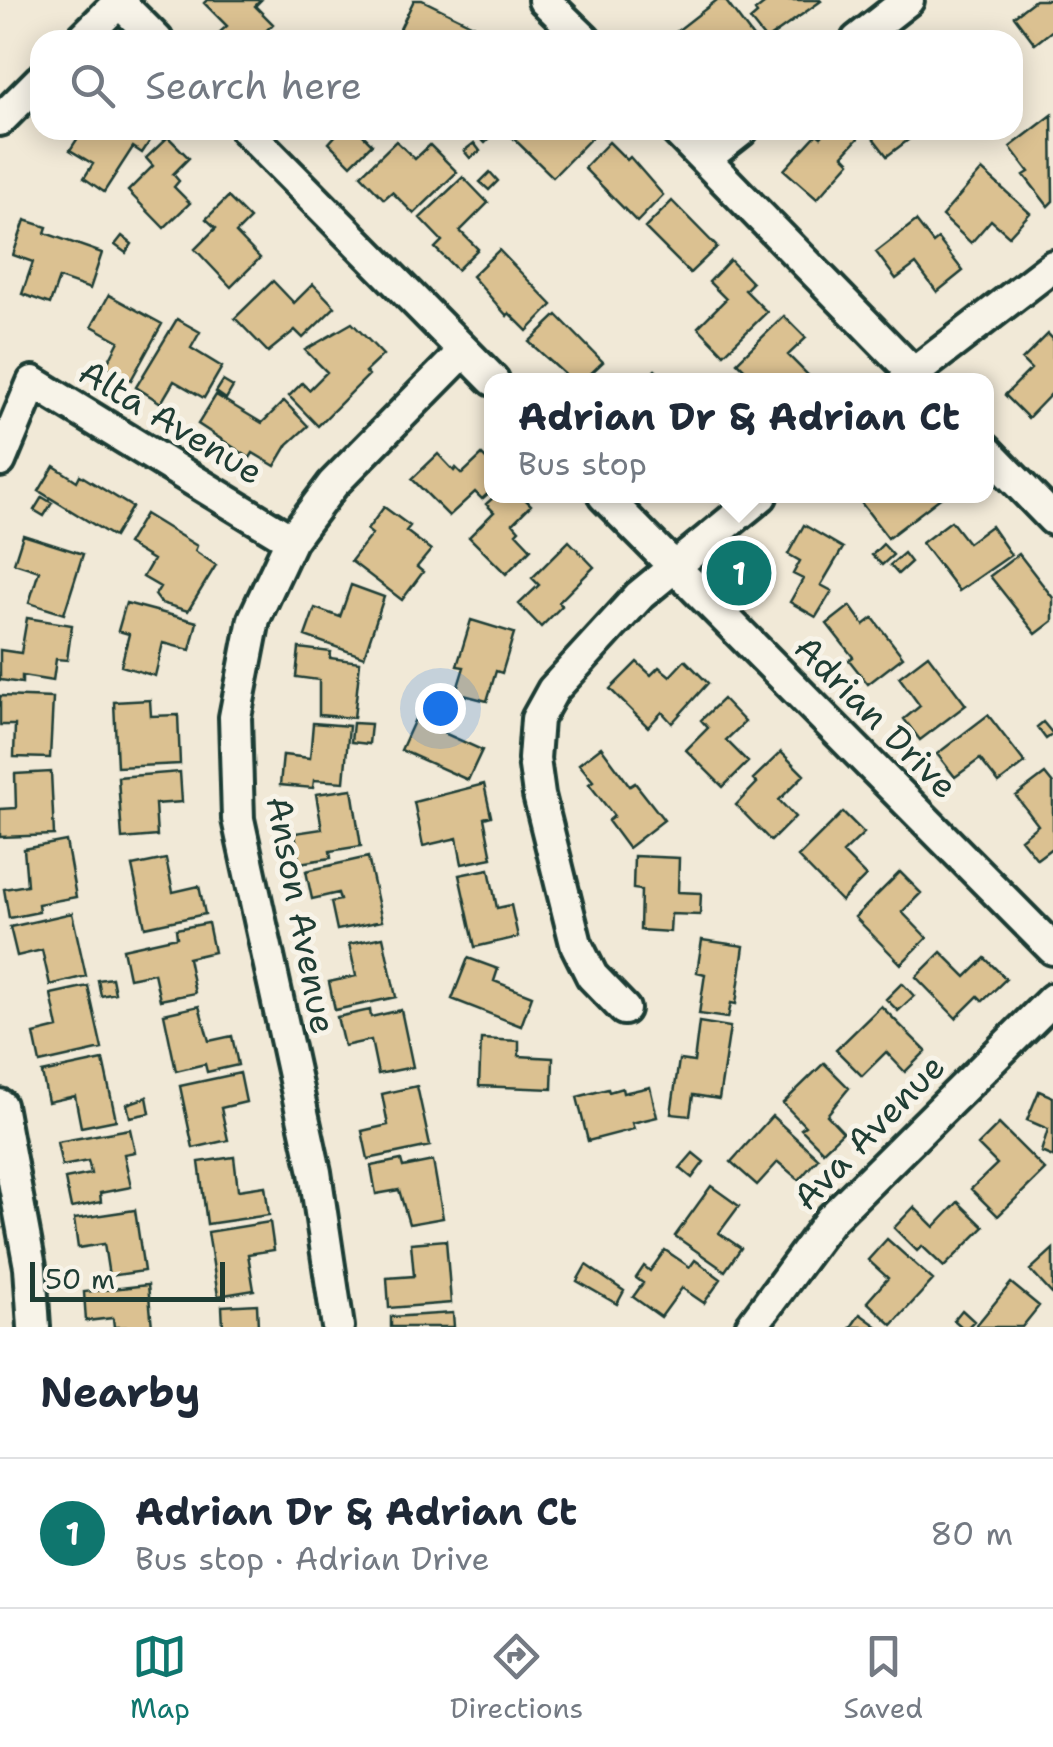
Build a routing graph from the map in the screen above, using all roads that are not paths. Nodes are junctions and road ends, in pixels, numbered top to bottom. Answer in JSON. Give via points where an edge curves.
{"nodes":[{"id":1,"x":544,"y":0,"type":"edge"},
{"id":2,"x":908,"y":0,"type":"edge"},
{"id":3,"x":119,"y":1,"type":"edge"},
{"id":4,"x":91,"y":30,"type":"edge"},
{"id":5,"x":147,"y":30,"type":"edge"},
{"id":6,"x":575,"y":30,"type":"edge"},
{"id":7,"x":870,"y":30,"type":"edge"},
{"id":8,"x":30,"y":90,"type":"edge"},
{"id":9,"x":0,"y":120,"type":"edge"},
{"id":10,"x":256,"y":140,"type":"edge"},
{"id":11,"x":686,"y":140,"type":"edge"},
{"id":12,"x":729,"y":140,"type":"edge"},
{"id":13,"x":705,"y":158,"type":"junction"},
{"id":14,"x":1053,"y":266,"type":"edge"},
{"id":15,"x":464,"y":351,"type":"junction"},
{"id":16,"x":486,"y":373,"type":"edge"},
{"id":17,"x":908,"y":373,"type":"edge"},
{"id":18,"x":919,"y":373,"type":"edge"},
{"id":19,"x":994,"y":458,"type":"edge"},
{"id":20,"x":0,"y":462,"type":"edge"},
{"id":21,"x":611,"y":503,"type":"edge"},
{"id":22,"x":752,"y":503,"type":"edge"},
{"id":23,"x":1053,"y":520,"type":"edge"},
{"id":24,"x":291,"y":540,"type":"junction"},
{"id":25,"x":673,"y":567,"type":"junction"},
{"id":26,"x":1053,"y":948,"type":"edge"},
{"id":27,"x":1053,"y":999,"type":"edge"},
{"id":28,"x":624,"y":1009,"type":"dead end"},
{"id":29,"x":0,"y":1105,"type":"edge"},
{"id":30,"x":34,"y":1327,"type":"edge"},
{"id":31,"x":338,"y":1327,"type":"edge"},
{"id":32,"x":751,"y":1327,"type":"edge"}],
"edges":[{"from":1,"to":6,"type":"street"},
{"from":2,"to":7,"type":"street"},
{"from":3,"to":4,"type":"street"},
{"from":3,"to":5,"type":"street"},
{"from":8,"to":9,"type":"street"},
{"from":10,"to":15,"type":"street"},
{"from":11,"to":13,"type":"street"},
{"from":12,"to":13,"type":"street"},
{"from":13,"to":17,"type":"street"},
{"from":14,"to":18,"type":"street"},
{"from":15,"to":16,"type":"street"},
{"from":15,"to":24,"type":"street","name":"Anson Avenue","via":[[333,484]]},
{"from":19,"to":23,"type":"street"},
{"from":20,"to":24,"type":"street","name":"Alta Avenue","via":[[33,382]]},
{"from":21,"to":25,"type":"street","name":"Adrian Drive"},
{"from":22,"to":25,"type":"street"},
{"from":24,"to":31,"type":"street","name":"Anson Avenue","via":[[254,619],[238,701],[238,819],[316,1172]]},
{"from":25,"to":26,"type":"street","name":"Adrian Drive"},
{"from":25,"to":28,"type":"street","via":[[593,644],[537,720],[539,795],[576,944],[592,976]]},
{"from":27,"to":32,"type":"street","name":"Ava Avenue","via":[[830,1220]]},
{"from":29,"to":30,"type":"street","via":[[30,1267]]}]}
